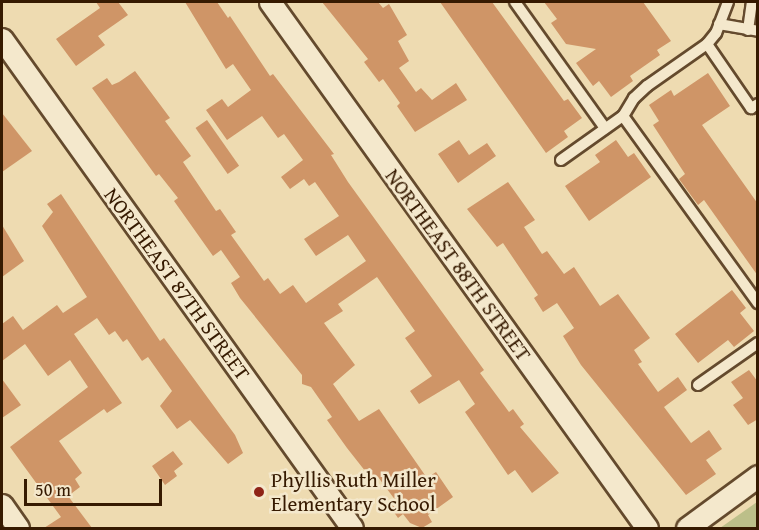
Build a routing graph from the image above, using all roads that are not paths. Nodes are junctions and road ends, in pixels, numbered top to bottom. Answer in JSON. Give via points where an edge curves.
{"nodes":[{"id":1,"x":270,"y":2,"type":"edge"},
{"id":2,"x":728,"y":2,"type":"edge"},
{"id":3,"x":752,"y":2,"type":"edge"},
{"id":4,"x":519,"y":4,"type":"edge"},
{"id":5,"x":719,"y":24,"type":"junction"},
{"id":6,"x":753,"y":30,"type":"edge"},
{"id":7,"x":2,"y":39,"type":"edge"},
{"id":8,"x":706,"y":44,"type":"junction"},
{"id":9,"x":758,"y":104,"type":"edge"},
{"id":10,"x":623,"y":116,"type":"junction"},
{"id":11,"x":605,"y":128,"type":"junction"},
{"id":12,"x":561,"y":160,"type":"dead end"},
{"id":13,"x":758,"y":303,"type":"edge"},
{"id":14,"x":758,"y":343,"type":"edge"},
{"id":15,"x":698,"y":385,"type":"dead end"},
{"id":16,"x":758,"y":476,"type":"edge"},
{"id":17,"x":2,"y":505,"type":"edge"},
{"id":18,"x":18,"y":528,"type":"edge"},
{"id":19,"x":352,"y":528,"type":"edge"},
{"id":20,"x":647,"y":528,"type":"edge"},
{"id":21,"x":687,"y":528,"type":"edge"}],
"edges":[{"from":1,"to":20,"type":"street","name":"NORTHEAST 88TH STREET"},
{"from":2,"to":5,"type":"lane"},
{"from":3,"to":6,"type":"lane"},
{"from":4,"to":11,"type":"lane"},
{"from":5,"to":6,"type":"lane"},
{"from":5,"to":8,"type":"lane"},
{"from":7,"to":19,"type":"street","name":"NORTHEAST 87TH STREET"},
{"from":8,"to":9,"type":"lane","via":[[752,108]]},
{"from":8,"to":10,"type":"lane","via":[[640,92]]},
{"from":10,"to":11,"type":"lane"},
{"from":10,"to":13,"type":"lane"},
{"from":11,"to":12,"type":"lane"},
{"from":14,"to":15,"type":"lane"},
{"from":16,"to":21,"type":"street"},
{"from":17,"to":18,"type":"street"}]}
